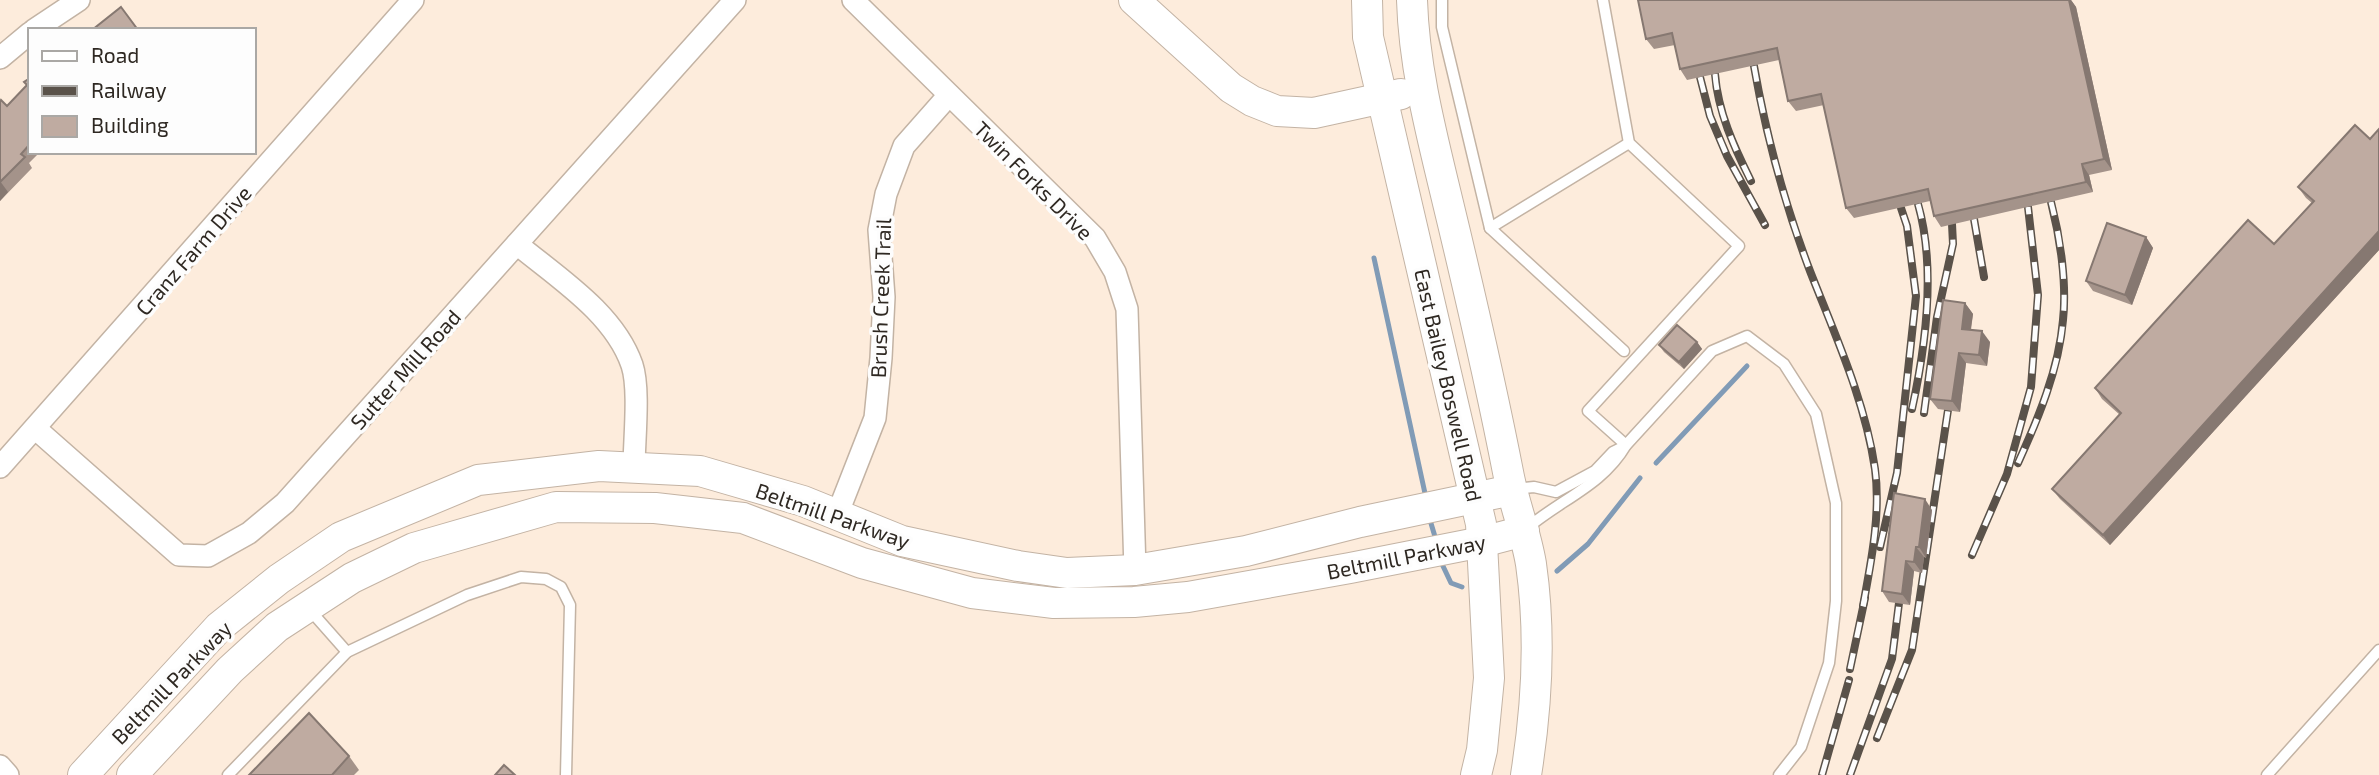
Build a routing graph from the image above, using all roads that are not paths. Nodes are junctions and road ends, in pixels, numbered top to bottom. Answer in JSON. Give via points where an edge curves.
{"nodes":[{"id":1,"x":79,"y":0,"type":"edge"},
{"id":2,"x":413,"y":0,"type":"edge"},
{"id":3,"x":735,"y":0,"type":"edge"},
{"id":4,"x":853,"y":0,"type":"edge"},
{"id":5,"x":1134,"y":0,"type":"edge"},
{"id":6,"x":1367,"y":0,"type":"edge"},
{"id":7,"x":1412,"y":0,"type":"edge"},
{"id":8,"x":1442,"y":0,"type":"edge"},
{"id":9,"x":1602,"y":0,"type":"edge"},
{"id":10,"x":876,"y":8,"type":"edge"},
{"id":11,"x":37,"y":28,"type":"edge"},
{"id":12,"x":28,"y":35,"type":"edge"},
{"id":13,"x":0,"y":58,"type":"edge"},
{"id":14,"x":1422,"y":90,"type":"junction"},
{"id":15,"x":949,"y":95,"type":"junction"},
{"id":16,"x":1382,"y":97,"type":"junction"},
{"id":17,"x":1629,"y":143,"type":"junction"},
{"id":18,"x":1490,"y":228,"type":"junction"},
{"id":19,"x":517,"y":244,"type":"junction"},
{"id":20,"x":1624,"y":351,"type":"dead end"},
{"id":21,"x":36,"y":429,"type":"junction"},
{"id":22,"x":1626,"y":445,"type":"junction"},
{"id":23,"x":0,"y":467,"type":"edge"},
{"id":24,"x":634,"y":468,"type":"junction"},
{"id":25,"x":1512,"y":490,"type":"junction"},
{"id":26,"x":1476,"y":498,"type":"junction"},
{"id":27,"x":631,"y":508,"type":"junction"},
{"id":28,"x":838,"y":514,"type":"junction"},
{"id":29,"x":1524,"y":531,"type":"junction"},
{"id":30,"x":1482,"y":542,"type":"junction"},
{"id":31,"x":824,"y":548,"type":"junction"},
{"id":32,"x":1135,"y":570,"type":"junction"},
{"id":33,"x":286,"y":575,"type":"junction"},
{"id":34,"x":1134,"y":602,"type":"junction"},
{"id":35,"x":307,"y":607,"type":"junction"},
{"id":36,"x":2379,"y":649,"type":"edge"},
{"id":37,"x":347,"y":652,"type":"junction"},
{"id":38,"x":0,"y":766,"type":"edge"},
{"id":39,"x":8,"y":775,"type":"edge"},
{"id":40,"x":83,"y":775,"type":"edge"},
{"id":41,"x":132,"y":775,"type":"edge"},
{"id":42,"x":228,"y":775,"type":"edge"},
{"id":43,"x":566,"y":775,"type":"edge"},
{"id":44,"x":1476,"y":775,"type":"edge"},
{"id":45,"x":1526,"y":775,"type":"edge"},
{"id":46,"x":1779,"y":775,"type":"edge"},
{"id":47,"x":2267,"y":775,"type":"edge"}],
"edges":[{"from":1,"to":11,"type":"street"},
{"from":2,"to":21,"type":"street","name":"Cranz Farm Drive"},
{"from":3,"to":19,"type":"street","name":"Sutter Mill Road"},
{"from":4,"to":10,"type":"street","name":"Twin Forks Drive"},
{"from":5,"to":16,"type":"street","via":[[1231,88],[1277,111],[1314,113]]},
{"from":6,"to":16,"type":"street","name":"East Bailey Boswell Road","via":[[1368,37]]},
{"from":7,"to":14,"type":"street","name":"East Bailey Boswell Road"},
{"from":8,"to":18,"type":"lane","via":[[1441,27]]},
{"from":9,"to":17,"type":"lane"},
{"from":10,"to":15,"type":"street","name":"Twin Forks Drive"},
{"from":12,"to":13,"type":"street"},
{"from":14,"to":16,"type":"street"},
{"from":14,"to":25,"type":"street","name":"East Bailey Boswell Road"},
{"from":15,"to":28,"type":"street","name":"Brush Creek Trail","via":[[904,146],[886,194],[879,230],[884,297],[875,418]]},
{"from":15,"to":32,"type":"street","name":"Twin Forks Drive","via":[[1095,238],[1115,272],[1126,309]]},
{"from":16,"to":26,"type":"street","name":"East Bailey Boswell Road"},
{"from":17,"to":18,"type":"lane"},
{"from":17,"to":22,"type":"lane","via":[[1739,246],[1588,411]]},
{"from":18,"to":20,"type":"lane"},
{"from":19,"to":21,"type":"street","name":"Sutter Mill Road","via":[[285,503],[249,534],[208,556],[179,555]]},
{"from":19,"to":24,"type":"street","via":[[592,306],[620,340],[633,367]]},
{"from":21,"to":23,"type":"street","name":"Cranz Farm Drive"},
{"from":22,"to":25,"type":"lane","via":[[1595,471],[1556,492],[1534,487]]},
{"from":22,"to":29,"type":"lane","via":[[1602,477]]},
{"from":22,"to":46,"type":"lane","via":[[1712,351],[1747,335],[1784,364],[1816,414],[1836,503],[1836,601],[1829,663],[1801,747]]},
{"from":24,"to":27,"type":"street"},
{"from":24,"to":28,"type":"street","name":"Beltmill Parkway","via":[[700,471]]},
{"from":24,"to":33,"type":"street","name":"Beltmill Parkway","via":[[599,467],[478,480],[341,537]]},
{"from":25,"to":26,"type":"street","name":"Beltmill Parkway"},
{"from":25,"to":29,"type":"street","name":"East Bailey Boswell Road"},
{"from":26,"to":30,"type":"street","name":"East Bailey Boswell Road"},
{"from":26,"to":32,"type":"street","name":"Beltmill Parkway","via":[[1246,551]]},
{"from":27,"to":31,"type":"street","name":"Beltmill Parkway","via":[[743,518]]},
{"from":27,"to":35,"type":"street","name":"Beltmill Parkway","via":[[556,507],[414,548],[352,578]]},
{"from":28,"to":31,"type":"street"},
{"from":28,"to":32,"type":"street","name":"Beltmill Parkway","via":[[902,541],[1018,566],[1067,573]]},
{"from":29,"to":30,"type":"street","name":"Beltmill Parkway"},
{"from":29,"to":45,"type":"street","name":"East Bailey Boswell Road","via":[[1536,639],[1534,716]]},
{"from":30,"to":34,"type":"street","name":"Beltmill Parkway","via":[[1252,586]]},
{"from":30,"to":44,"type":"street","name":"East Bailey Boswell Road","via":[[1489,678]]},
{"from":31,"to":34,"type":"street","name":"Beltmill Parkway","via":[[972,593],[1054,603]]},
{"from":32,"to":34,"type":"street"},
{"from":33,"to":35,"type":"street"},
{"from":33,"to":40,"type":"street","name":"Beltmill Parkway","via":[[219,627]]},
{"from":35,"to":37,"type":"lane"},
{"from":35,"to":41,"type":"street","name":"Beltmill Parkway","via":[[277,627],[230,670]]},
{"from":36,"to":47,"type":"lane"},
{"from":37,"to":42,"type":"lane"},
{"from":37,"to":43,"type":"lane","via":[[467,595],[521,577],[546,579],[561,587],[570,605]]},
{"from":38,"to":39,"type":"street"}]}
